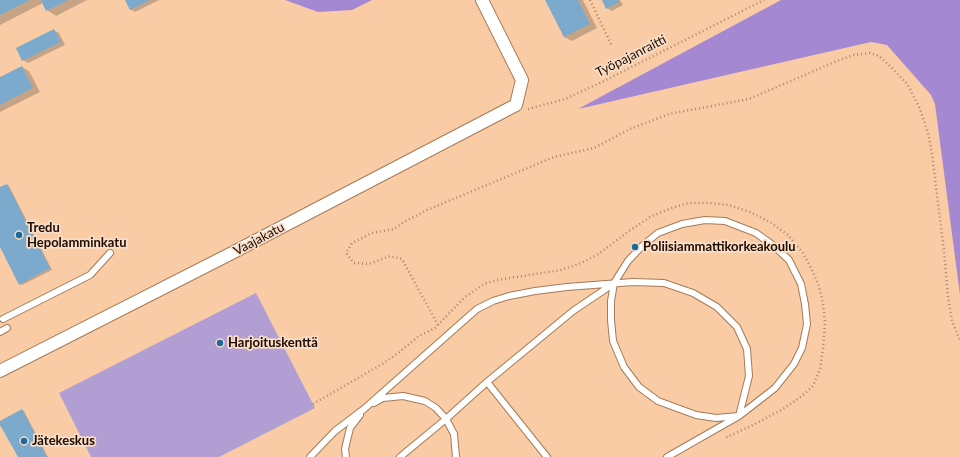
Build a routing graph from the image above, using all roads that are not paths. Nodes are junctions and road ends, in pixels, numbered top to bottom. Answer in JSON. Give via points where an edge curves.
{"nodes":[{"id":1,"x":482,"y":0,"type":"edge"},
{"id":2,"x":110,"y":253,"type":"dead end"},
{"id":3,"x":614,"y":283,"type":"junction"},
{"id":4,"x":3,"y":319,"type":"dead end"},
{"id":5,"x":7,"y":328,"type":"dead end"},
{"id":6,"x":0,"y":332,"type":"edge"},
{"id":7,"x":0,"y":370,"type":"edge"},
{"id":8,"x":487,"y":382,"type":"junction"},
{"id":9,"x":364,"y":409,"type":"junction"},
{"id":10,"x":739,"y":416,"type":"junction"},
{"id":11,"x":446,"y":419,"type":"junction"},
{"id":12,"x":310,"y":457,"type":"edge"},
{"id":13,"x":346,"y":457,"type":"edge"},
{"id":14,"x":400,"y":457,"type":"edge"},
{"id":15,"x":456,"y":457,"type":"edge"},
{"id":16,"x":547,"y":457,"type":"edge"},
{"id":17,"x":667,"y":457,"type":"edge"}],
"edges":[{"from":1,"to":7,"type":"street","name":"Vaajakatu","via":[[522,80],[516,105]]},
{"from":2,"to":4,"type":"lane","via":[[90,275]]},
{"from":3,"to":8,"type":"lane","via":[[573,311]]},
{"from":3,"to":9,"type":"lane","via":[[516,295],[493,301],[477,309]]},
{"from":3,"to":10,"type":"lane","via":[[611,301],[613,341],[624,367],[640,387],[658,401],[696,415],[716,418]]},
{"from":3,"to":10,"type":"lane","via":[[664,283],[693,293],[717,307],[737,328],[747,349],[749,376]]},
{"from":3,"to":10,"type":"lane","via":[[628,261],[658,233],[682,224],[705,220],[725,221],[756,233],[789,260],[800,284],[805,304],[807,324],[802,348],[794,364],[775,388]]},
{"from":5,"to":6,"type":"lane"},
{"from":8,"to":11,"type":"lane"},
{"from":8,"to":16,"type":"lane"},
{"from":9,"to":11,"type":"lane","via":[[384,398],[403,396],[425,401]]},
{"from":9,"to":12,"type":"lane","via":[[335,431]]},
{"from":9,"to":13,"type":"lane","via":[[350,428],[345,449]]},
{"from":10,"to":17,"type":"lane"},
{"from":11,"to":14,"type":"lane"},
{"from":11,"to":15,"type":"lane","via":[[454,434]]}]}
